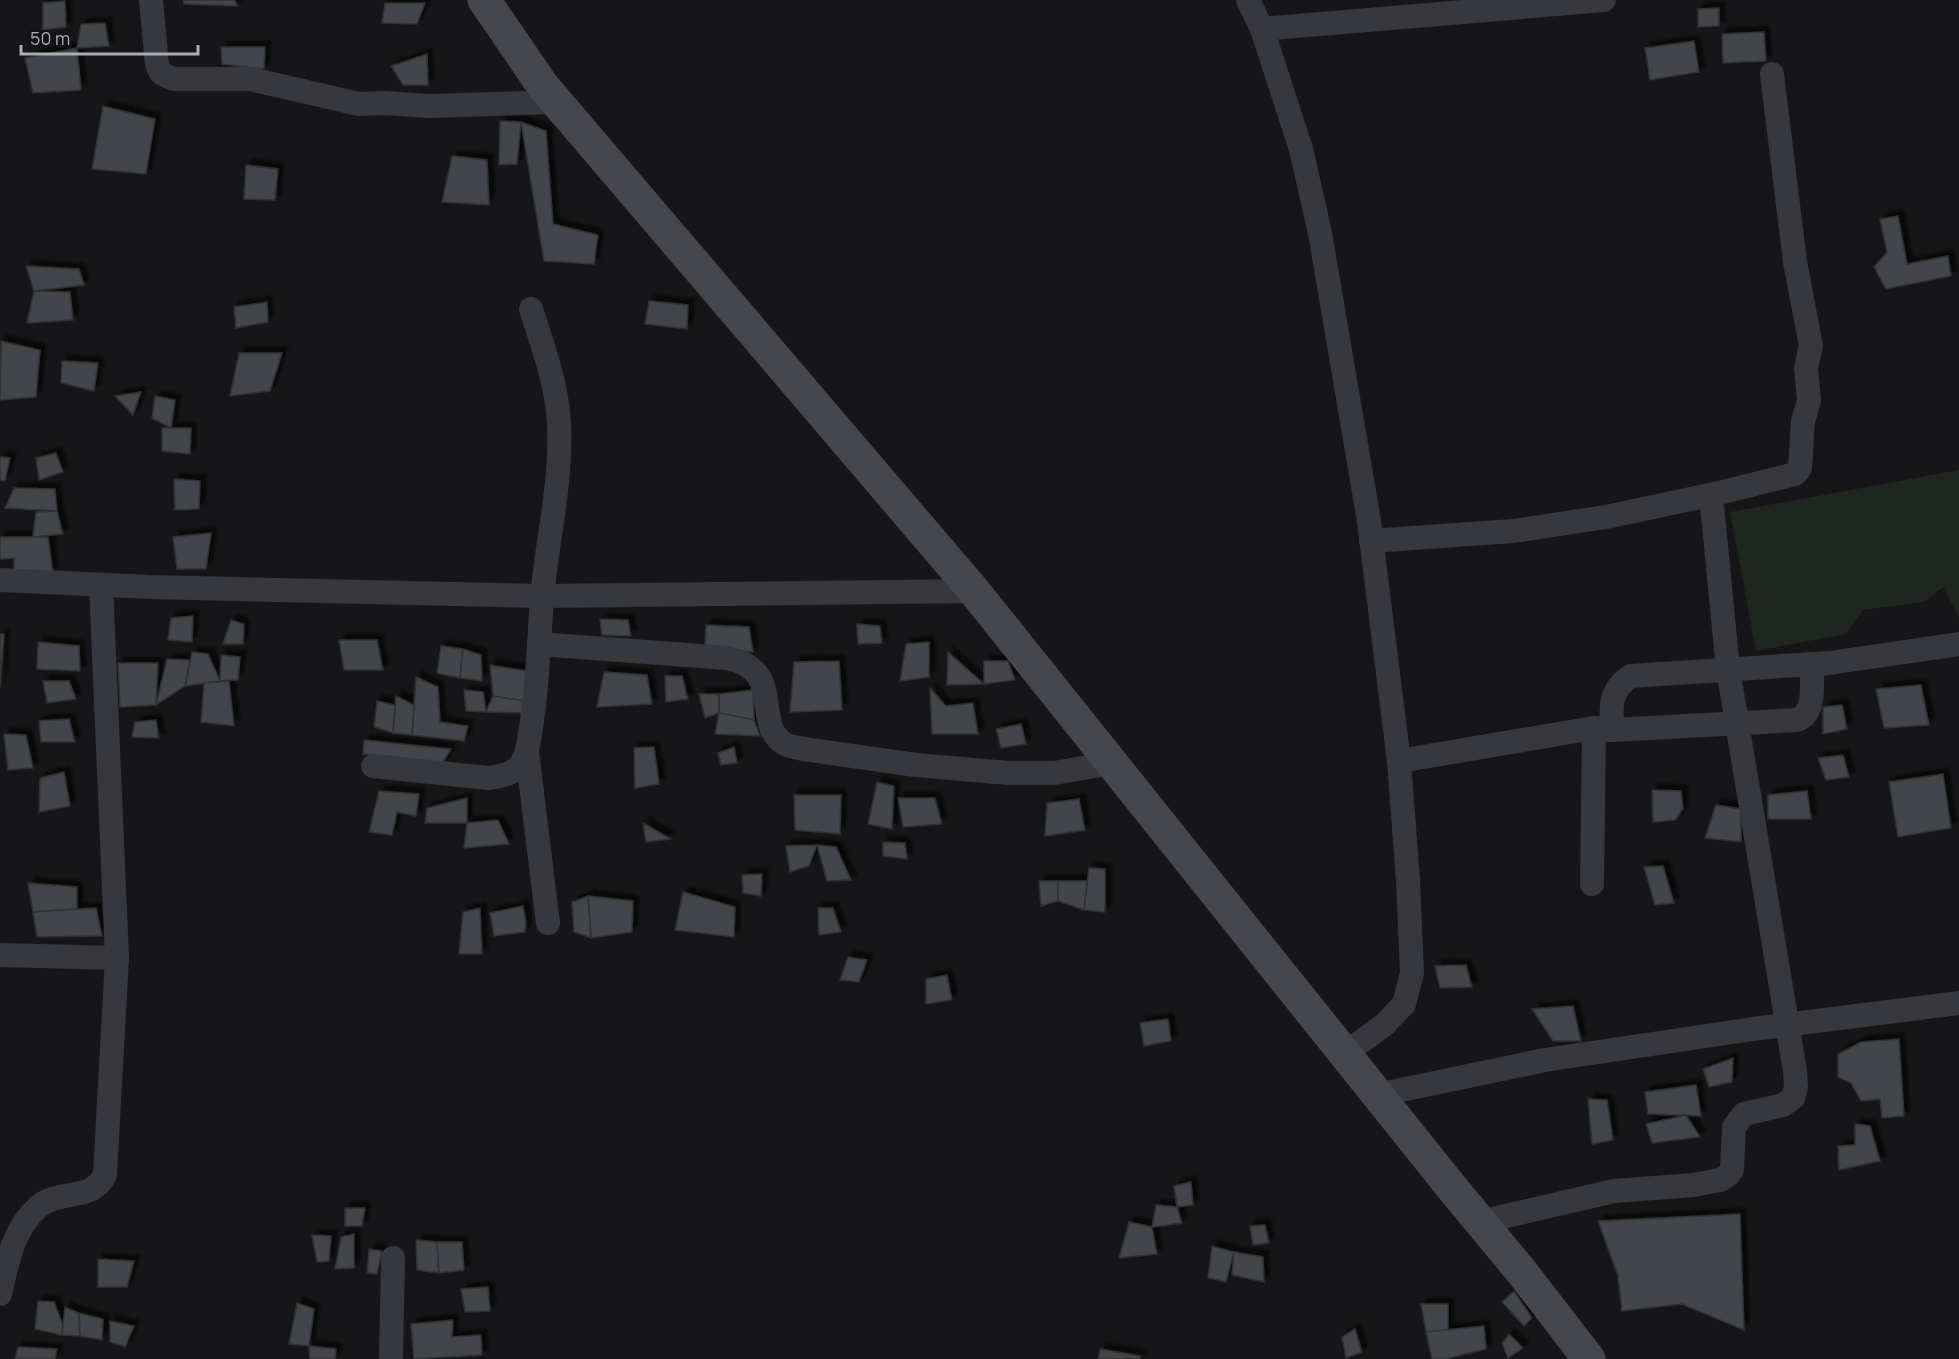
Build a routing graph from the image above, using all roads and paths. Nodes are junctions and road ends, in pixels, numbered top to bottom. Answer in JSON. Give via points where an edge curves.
{"nodes":[{"id":1,"x":151,"y":0,"type":"edge"},
{"id":2,"x":484,"y":0,"type":"edge"},
{"id":3,"x":1248,"y":0,"type":"edge"},
{"id":4,"x":1604,"y":0,"type":"edge"},
{"id":5,"x":1262,"y":29,"type":"junction"},
{"id":6,"x":1772,"y":74,"type":"dead end"},
{"id":7,"x":557,"y":102,"type":"junction"},
{"id":8,"x":531,"y":309,"type":"dead end"},
{"id":9,"x":1711,"y":495,"type":"junction"},
{"id":10,"x":1371,"y":541,"type":"junction"},
{"id":11,"x":0,"y":580,"type":"edge"},
{"id":12,"x":101,"y":585,"type":"junction"},
{"id":13,"x":974,"y":591,"type":"junction"},
{"id":14,"x":542,"y":596,"type":"junction"},
{"id":15,"x":539,"y":644,"type":"junction"},
{"id":16,"x":1959,"y":644,"type":"edge"},
{"id":17,"x":1812,"y":664,"type":"junction"},
{"id":18,"x":1728,"y":669,"type":"junction"},
{"id":19,"x":1736,"y":723,"type":"junction"},
{"id":20,"x":1603,"y":729,"type":"junction"},
{"id":21,"x":527,"y":752,"type":"junction"},
{"id":22,"x":1399,"y":762,"type":"junction"},
{"id":23,"x":1112,"y":763,"type":"junction"},
{"id":24,"x":373,"y":766,"type":"dead end"},
{"id":25,"x":1592,"y":884,"type":"dead end"},
{"id":26,"x":548,"y":923,"type":"dead end"},
{"id":27,"x":0,"y":955,"type":"edge"},
{"id":28,"x":117,"y":958,"type":"junction"},
{"id":29,"x":1959,"y":1003,"type":"edge"},
{"id":30,"x":1787,"y":1025,"type":"junction"},
{"id":31,"x":1344,"y":1054,"type":"junction"},
{"id":32,"x":1377,"y":1095,"type":"junction"},
{"id":33,"x":1480,"y":1222,"type":"junction"},
{"id":34,"x":393,"y":1258,"type":"dead end"},
{"id":35,"x":0,"y":1294,"type":"edge"},
{"id":36,"x":391,"y":1359,"type":"edge"},
{"id":37,"x":1589,"y":1359,"type":"edge"}],
"edges":[{"from":1,"to":7,"type":"street","via":[[158,65],[161,73],[173,79],[250,79],[359,104]]},
{"from":2,"to":7,"type":"main road"},
{"from":3,"to":5,"type":"street"},
{"from":4,"to":5,"type":"street"},
{"from":5,"to":10,"type":"street","via":[[1301,149],[1320,232]]},
{"from":6,"to":9,"type":"street","via":[[1795,262],[1811,346],[1806,368],[1809,401],[1803,421],[1800,468],[1795,474]]},
{"from":7,"to":13,"type":"main road"},
{"from":8,"to":14,"type":"street","via":[[555,385],[559,426]]},
{"from":9,"to":10,"type":"street","via":[[1513,531]]},
{"from":9,"to":18,"type":"street"},
{"from":10,"to":22,"type":"street"},
{"from":11,"to":12,"type":"street"},
{"from":12,"to":14,"type":"street"},
{"from":12,"to":28,"type":"street"},
{"from":13,"to":14,"type":"street"},
{"from":13,"to":23,"type":"main road"},
{"from":14,"to":15,"type":"street"},
{"from":15,"to":21,"type":"street"},
{"from":15,"to":23,"type":"street","via":[[742,661],[759,676],[772,730],[786,745],[803,749],[1008,773],[1054,773]]},
{"from":16,"to":17,"type":"street"},
{"from":17,"to":18,"type":"street"},
{"from":17,"to":19,"type":"street","via":[[1811,702],[1803,718]]},
{"from":18,"to":19,"type":"street"},
{"from":18,"to":20,"type":"street","via":[[1631,676],[1620,683]]},
{"from":19,"to":20,"type":"street"},
{"from":19,"to":30,"type":"street"},
{"from":20,"to":22,"type":"street"},
{"from":20,"to":25,"type":"street"},
{"from":21,"to":24,"type":"street","via":[[515,770],[488,778]]},
{"from":21,"to":26,"type":"street"},
{"from":22,"to":31,"type":"street","via":[[1412,973],[1404,1004],[1384,1025]]},
{"from":23,"to":31,"type":"main road"},
{"from":27,"to":28,"type":"street"},
{"from":28,"to":35,"type":"street","via":[[105,1174],[93,1189],[54,1198],[28,1217],[18,1229]]},
{"from":29,"to":30,"type":"street"},
{"from":30,"to":32,"type":"street","via":[[1545,1060]]},
{"from":30,"to":33,"type":"street","via":[[1796,1087],[1793,1098],[1783,1105],[1744,1114],[1738,1120],[1728,1175],[1694,1185],[1614,1191]]},
{"from":31,"to":32,"type":"main road"},
{"from":32,"to":33,"type":"main road"},
{"from":33,"to":37,"type":"main road"},
{"from":34,"to":36,"type":"street"}]}
